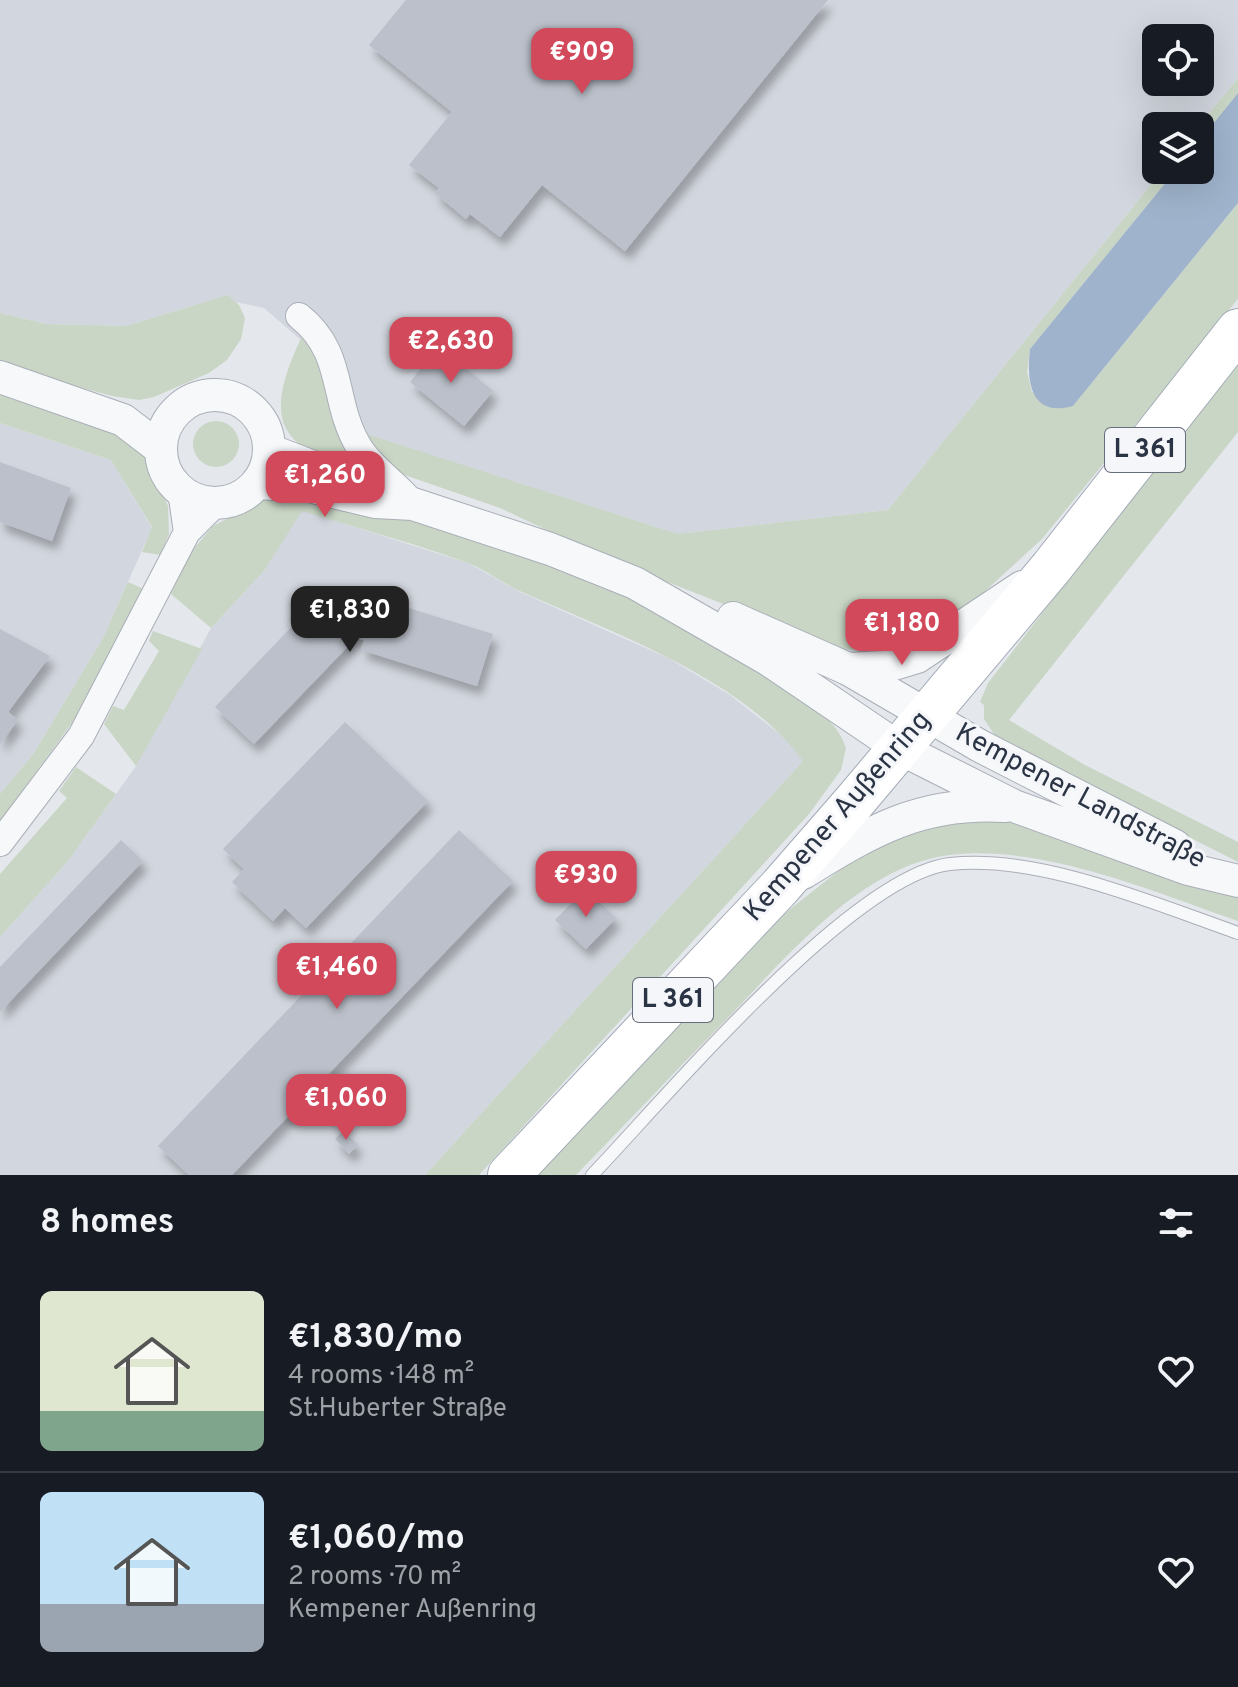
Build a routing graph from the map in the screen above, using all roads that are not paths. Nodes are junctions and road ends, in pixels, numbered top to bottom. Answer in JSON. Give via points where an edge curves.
{"nodes":[{"id":1,"x":299,"y":316,"type":"dead end"},
{"id":2,"x":1238,"y":330,"type":"edge"},
{"id":3,"x":4,"y":378,"type":"edge"},
{"id":4,"x":179,"y":409,"type":"junction"},
{"id":5,"x":161,"y":449,"type":"junction"},
{"id":6,"x":269,"y":450,"type":"junction"},
{"id":7,"x":258,"y":483,"type":"junction"},
{"id":8,"x":181,"y":491,"type":"junction"},
{"id":9,"x":402,"y":502,"type":"junction"},
{"id":10,"x":216,"y":503,"type":"junction"},
{"id":11,"x":187,"y":532,"type":"junction"},
{"id":12,"x":1051,"y":568,"type":"junction"},
{"id":13,"x":648,"y":590,"type":"junction"},
{"id":14,"x":848,"y":669,"type":"junction"},
{"id":15,"x":927,"y":714,"type":"junction"},
{"id":16,"x":899,"y":748,"type":"junction"},
{"id":17,"x":1014,"y":806,"type":"junction"},
{"id":18,"x":0,"y":843,"type":"edge"},
{"id":19,"x":1235,"y":880,"type":"edge"},
{"id":20,"x":780,"y":887,"type":"junction"},
{"id":21,"x":1238,"y":933,"type":"edge"},
{"id":22,"x":509,"y":1175,"type":"edge"},
{"id":23,"x":592,"y":1175,"type":"edge"}],
"edges":[{"from":1,"to":9,"type":"street","via":[[332,355],[347,425],[360,449],[376,470],[396,481]]},
{"from":2,"to":12,"type":"main road","name":"Kempener Außenring","number":"L 361"},
{"from":3,"to":4,"type":"street","via":[[115,404]]},
{"from":3,"to":5,"type":"street","via":[[123,420]]},
{"from":4,"to":5,"type":"street","via":[[169,421]]},
{"from":4,"to":6,"type":"street","via":[[206,396],[235,399],[258,415]]},
{"from":5,"to":8,"type":"street","via":[[164,465]]},
{"from":6,"to":7,"type":"street"},
{"from":6,"to":9,"type":"street"},
{"from":7,"to":9,"type":"street"},
{"from":7,"to":10,"type":"street","via":[[246,494]]},
{"from":8,"to":10,"type":"street"},
{"from":8,"to":11,"type":"street"},
{"from":9,"to":13,"type":"street","via":[[550,549]]},
{"from":10,"to":11,"type":"street"},
{"from":11,"to":18,"type":"street","via":[[81,736]]},
{"from":12,"to":14,"type":"street","via":[[917,657],[884,667]]},
{"from":12,"to":15,"type":"main road","name":"Kempener Außenring","number":"L 361"},
{"from":13,"to":14,"type":"street","name":"Kempener Landstraße","via":[[686,598]]},
{"from":13,"to":16,"type":"street","name":"Kempener Landstraße","via":[[769,660]]},
{"from":14,"to":15,"type":"street","name":"Kempener Landstraße"},
{"from":15,"to":16,"type":"main road","name":"Kempener Außenring","number":"L 361"},
{"from":15,"to":19,"type":"street","name":"Kempener Landstraße"},
{"from":16,"to":17,"type":"street","name":"Kempener Landstraße"},
{"from":16,"to":20,"type":"main road","name":"Kempener Außenring","number":"L 361"},
{"from":17,"to":19,"type":"street","name":"Kempener Landstraße","via":[[1188,869]]},
{"from":17,"to":20,"type":"street","via":[[959,805],[916,814],[866,834]]},
{"from":20,"to":22,"type":"main road","name":"Kempener Außenring","number":"L 361"},
{"from":21,"to":23,"type":"lane","via":[[1029,868],[965,863],[919,872],[887,889],[799,958]]}]}
